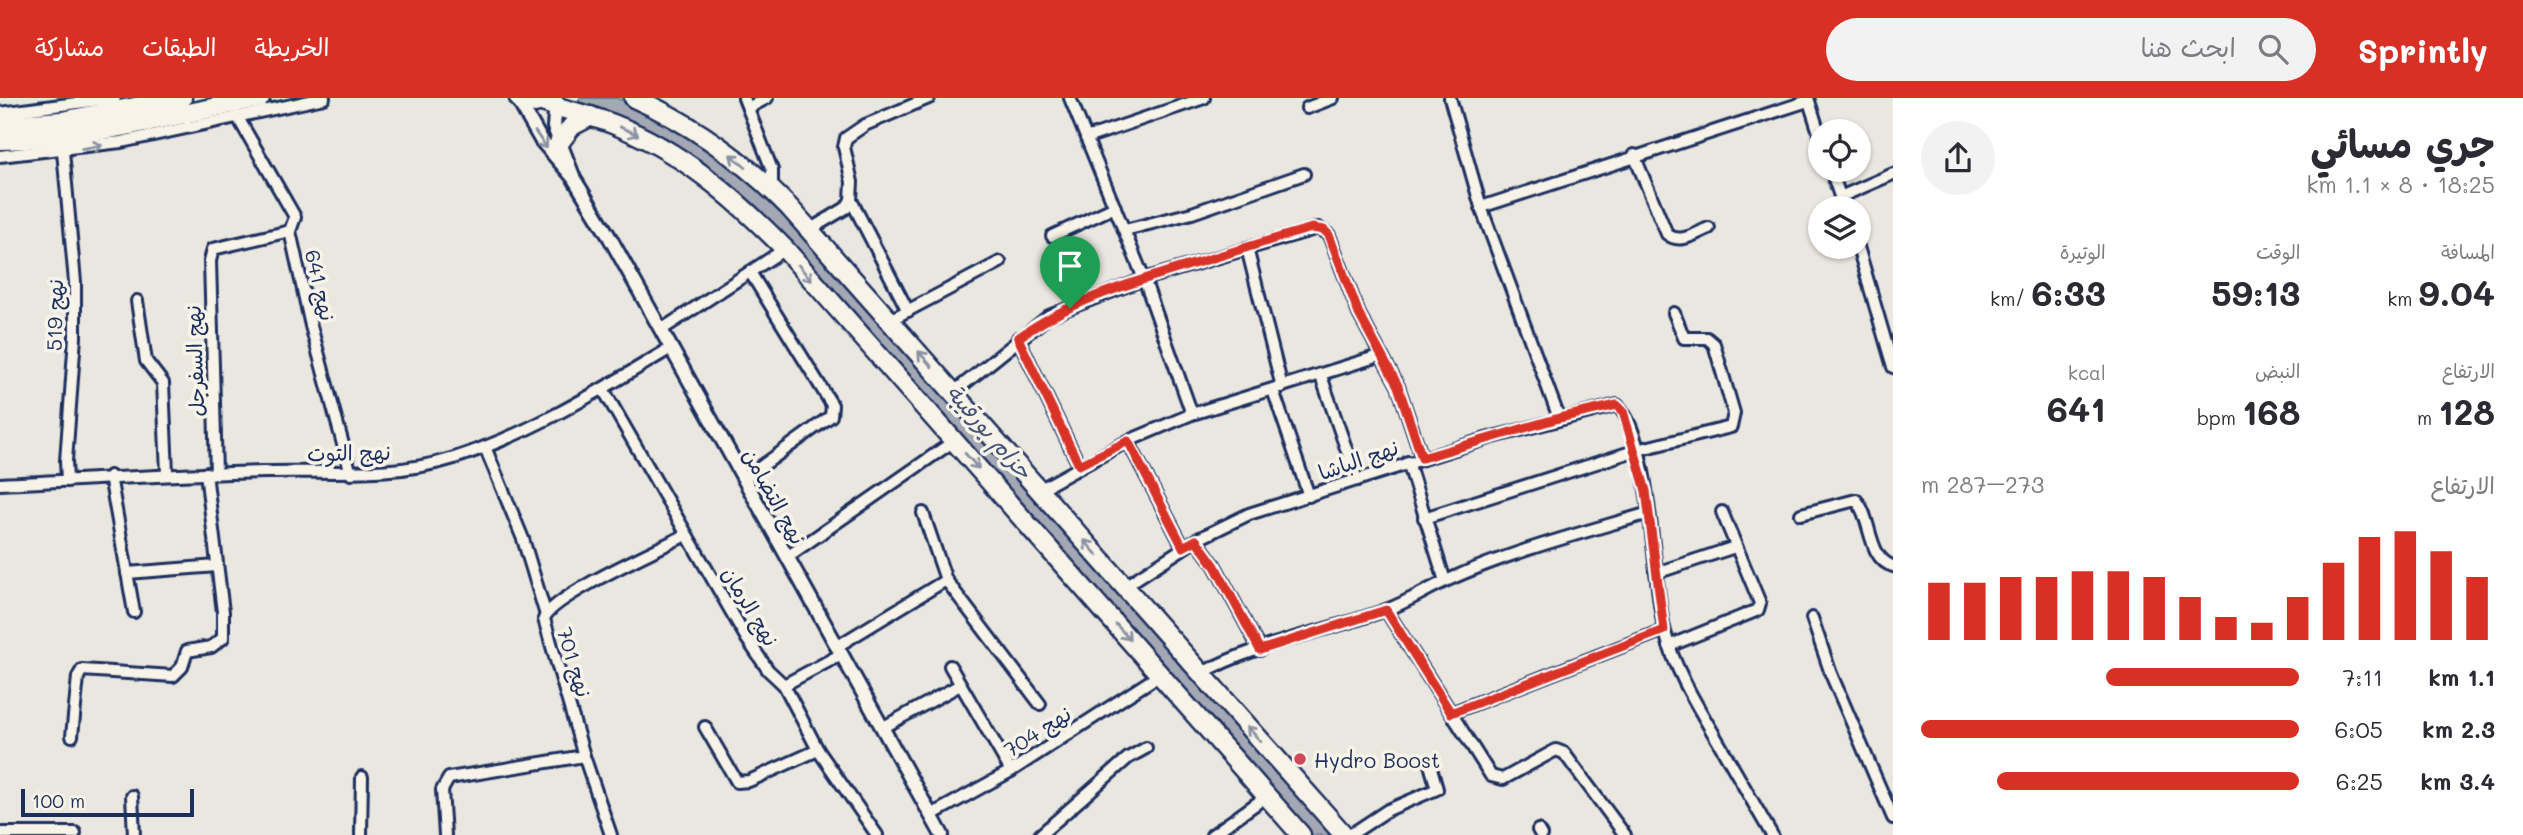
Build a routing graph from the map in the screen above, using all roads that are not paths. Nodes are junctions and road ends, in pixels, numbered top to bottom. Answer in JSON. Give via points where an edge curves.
{"nodes":[{"id":1,"x":115,"y":98,"type":"edge"},
{"id":2,"x":183,"y":98,"type":"edge"},
{"id":3,"x":260,"y":98,"type":"edge"},
{"id":4,"x":324,"y":98,"type":"edge"},
{"id":5,"x":518,"y":98,"type":"edge"},
{"id":6,"x":634,"y":98,"type":"edge"},
{"id":7,"x":767,"y":98,"type":"edge"},
{"id":8,"x":929,"y":98,"type":"edge"},
{"id":9,"x":1070,"y":98,"type":"edge"},
{"id":10,"x":1204,"y":98,"type":"edge"},
{"id":11,"x":1333,"y":98,"type":"edge"},
{"id":12,"x":1450,"y":98,"type":"edge"},
{"id":13,"x":1808,"y":99,"type":"edge"},
{"id":14,"x":551,"y":101,"type":"edge"},
{"id":15,"x":746,"y":103,"type":"edge"},
{"id":16,"x":1307,"y":108,"type":"dead end"},
{"id":17,"x":0,"y":113,"type":"edge"},
{"id":18,"x":237,"y":116,"type":"junction"},
{"id":19,"x":591,"y":117,"type":"junction"},
{"id":20,"x":1814,"y":119,"type":"edge"},
{"id":21,"x":0,"y":125,"type":"edge"},
{"id":22,"x":45,"y":138,"type":"junction"},
{"id":23,"x":1086,"y":138,"type":"junction"},
{"id":24,"x":0,"y":140,"type":"edge"},
{"id":25,"x":559,"y":143,"type":"junction"},
{"id":26,"x":0,"y":148,"type":"edge"},
{"id":27,"x":63,"y":151,"type":"junction"},
{"id":28,"x":1634,"y":155,"type":"junction"},
{"id":29,"x":0,"y":156,"type":"edge"},
{"id":30,"x":1304,"y":174,"type":"dead end"},
{"id":31,"x":1893,"y":174,"type":"edge"},
{"id":32,"x":573,"y":177,"type":"junction"},
{"id":33,"x":772,"y":190,"type":"junction"},
{"id":34,"x":1842,"y":196,"type":"edge"},
{"id":35,"x":851,"y":200,"type":"junction"},
{"id":36,"x":1115,"y":206,"type":"junction"},
{"id":37,"x":1482,"y":207,"type":"junction"},
{"id":38,"x":1709,"y":228,"type":"dead end"},
{"id":39,"x":1125,"y":229,"type":"junction"},
{"id":40,"x":809,"y":230,"type":"junction"},
{"id":41,"x":289,"y":231,"type":"junction"},
{"id":42,"x":1052,"y":236,"type":"dead end"},
{"id":43,"x":1247,"y":248,"type":"junction"},
{"id":44,"x":785,"y":249,"type":"junction"},
{"id":45,"x":1862,"y":259,"type":"edge"},
{"id":46,"x":1000,"y":262,"type":"dead end"},
{"id":47,"x":750,"y":272,"type":"junction"},
{"id":48,"x":1144,"y":279,"type":"junction"},
{"id":49,"x":138,"y":301,"type":"dead end"},
{"id":50,"x":908,"y":311,"type":"junction"},
{"id":51,"x":1674,"y":313,"type":"dead end"},
{"id":52,"x":890,"y":320,"type":"junction"},
{"id":53,"x":661,"y":330,"type":"junction"},
{"id":54,"x":1018,"y":338,"type":"junction"},
{"id":55,"x":671,"y":348,"type":"junction"},
{"id":56,"x":1379,"y":356,"type":"junction"},
{"id":57,"x":1893,"y":367,"type":"edge"},
{"id":58,"x":1321,"y":376,"type":"junction"},
{"id":59,"x":1277,"y":388,"type":"junction"},
{"id":60,"x":603,"y":389,"type":"junction"},
{"id":61,"x":954,"y":392,"type":"junction"},
{"id":62,"x":1192,"y":414,"type":"junction"},
{"id":63,"x":1559,"y":418,"type":"junction"},
{"id":64,"x":954,"y":441,"type":"junction"},
{"id":65,"x":1128,"y":441,"type":"junction"},
{"id":66,"x":485,"y":447,"type":"junction"},
{"id":67,"x":1637,"y":450,"type":"junction"},
{"id":68,"x":1422,"y":458,"type":"junction"},
{"id":69,"x":1408,"y":462,"type":"junction"},
{"id":70,"x":1079,"y":465,"type":"junction"},
{"id":71,"x":167,"y":473,"type":"junction"},
{"id":72,"x":211,"y":473,"type":"junction"},
{"id":73,"x":351,"y":474,"type":"junction"},
{"id":74,"x":110,"y":476,"type":"junction"},
{"id":75,"x":744,"y":479,"type":"junction"},
{"id":76,"x":1357,"y":480,"type":"junction"},
{"id":77,"x":67,"y":481,"type":"junction"},
{"id":78,"x":0,"y":484,"type":"edge"},
{"id":79,"x":1039,"y":490,"type":"junction"},
{"id":80,"x":1309,"y":496,"type":"junction"},
{"id":81,"x":1722,"y":512,"type":"dead end"},
{"id":82,"x":923,"y":513,"type":"dead end"},
{"id":83,"x":1649,"y":513,"type":"junction"},
{"id":84,"x":1801,"y":514,"type":"dead end"},
{"id":85,"x":1424,"y":518,"type":"junction"},
{"id":86,"x":686,"y":535,"type":"junction"},
{"id":87,"x":1196,"y":540,"type":"junction"},
{"id":88,"x":1183,"y":547,"type":"junction"},
{"id":89,"x":1735,"y":547,"type":"junction"},
{"id":90,"x":787,"y":556,"type":"junction"},
{"id":91,"x":217,"y":566,"type":"junction"},
{"id":92,"x":1893,"y":566,"type":"edge"},
{"id":93,"x":127,"y":573,"type":"junction"},
{"id":94,"x":1656,"y":573,"type":"junction"},
{"id":95,"x":946,"y":580,"type":"junction"},
{"id":96,"x":1446,"y":581,"type":"junction"},
{"id":97,"x":1125,"y":586,"type":"junction"},
{"id":98,"x":1386,"y":610,"type":"junction"},
{"id":99,"x":134,"y":612,"type":"dead end"},
{"id":100,"x":545,"y":612,"type":"junction"},
{"id":101,"x":1812,"y":618,"type":"dead end"},
{"id":102,"x":1664,"y":630,"type":"junction"},
{"id":103,"x":1669,"y":646,"type":"junction"},
{"id":104,"x":1260,"y":650,"type":"junction"},
{"id":105,"x":838,"y":651,"type":"junction"},
{"id":106,"x":950,"y":666,"type":"dead end"},
{"id":107,"x":1161,"y":674,"type":"junction"},
{"id":108,"x":1200,"y":674,"type":"junction"},
{"id":109,"x":784,"y":685,"type":"junction"},
{"id":110,"x":960,"y":685,"type":"junction"},
{"id":111,"x":1040,"y":704,"type":"dead end"},
{"id":112,"x":1451,"y":713,"type":"junction"},
{"id":113,"x":705,"y":727,"type":"dead end"},
{"id":114,"x":881,"y":728,"type":"junction"},
{"id":115,"x":72,"y":736,"type":"dead end"},
{"id":116,"x":1146,"y":748,"type":"dead end"},
{"id":117,"x":818,"y":750,"type":"junction"},
{"id":118,"x":584,"y":756,"type":"junction"},
{"id":119,"x":1431,"y":768,"type":"dead end"},
{"id":120,"x":1011,"y":771,"type":"junction"},
{"id":121,"x":362,"y":777,"type":"dead end"},
{"id":122,"x":132,"y":796,"type":"dead end"},
{"id":123,"x":1267,"y":796,"type":"junction"},
{"id":124,"x":931,"y":815,"type":"junction"},
{"id":125,"x":1893,"y":818,"type":"edge"},
{"id":126,"x":0,"y":833,"type":"edge"},
{"id":127,"x":75,"y":833,"type":"dead end"},
{"id":128,"x":1619,"y":833,"type":"edge"},
{"id":129,"x":134,"y":835,"type":"edge"},
{"id":130,"x":361,"y":835,"type":"edge"},
{"id":131,"x":445,"y":835,"type":"edge"},
{"id":132,"x":611,"y":835,"type":"edge"},
{"id":133,"x":877,"y":835,"type":"edge"},
{"id":134,"x":942,"y":835,"type":"edge"},
{"id":135,"x":1040,"y":835,"type":"edge"},
{"id":136,"x":1212,"y":835,"type":"edge"},
{"id":137,"x":1301,"y":835,"type":"edge"},
{"id":138,"x":1344,"y":835,"type":"edge"},
{"id":139,"x":1350,"y":835,"type":"edge"},
{"id":140,"x":1772,"y":835,"type":"edge"}],
"edges":[{"from":1,"to":17,"type":"street"},
{"from":2,"to":21,"type":"highway","via":[[62,121]]},
{"from":3,"to":22,"type":"highway"},
{"from":4,"to":18,"type":"street"},
{"from":5,"to":14,"type":"highway","via":[[529,103]]},
{"from":5,"to":32,"type":"street","name":"نهج التضامن","one_way":true,"via":[[541,141]]},
{"from":33,"to":6,"type":"highway","one_way":true,"via":[[698,130]]},
{"from":7,"to":15,"type":"street"},
{"from":8,"to":35,"type":"street","via":[[846,138]]},
{"from":9,"to":23,"type":"street"},
{"from":10,"to":23,"type":"street"},
{"from":11,"to":16,"type":"street"},
{"from":12,"to":37,"type":"street"},
{"from":13,"to":20,"type":"street"},
{"from":13,"to":28,"type":"street"},
{"from":14,"to":19,"type":"highway"},
{"from":14,"to":25,"type":"street","name":"نهج التضامن"},
{"from":15,"to":33,"type":"street","via":[[772,170]]},
{"from":27,"to":18,"type":"street","one_way":true,"via":[[146,138]]},
{"from":18,"to":41,"type":"street","name":"نهج 641","via":[[295,217]]},
{"from":19,"to":25,"type":"highway","via":[[572,126]]},
{"from":19,"to":44,"type":"highway","one_way":true,"via":[[688,163],[728,193]]},
{"from":22,"to":24,"type":"highway"},
{"from":22,"to":26,"type":"highway","via":[[28,146]]},
{"from":23,"to":36,"type":"street"},
{"from":25,"to":32,"type":"street","name":"نهج التضامن"},
{"from":27,"to":29,"type":"street"},
{"from":27,"to":77,"type":"street","name":"نهج 519","via":[[75,282]]},
{"from":28,"to":37,"type":"street"},
{"from":28,"to":38,"type":"street","via":[[1667,234],[1682,239]]},
{"from":30,"to":39,"type":"street","via":[[1192,213]]},
{"from":31,"to":34,"type":"street"},
{"from":32,"to":53,"type":"street","name":"نهج التضامن"},
{"from":33,"to":40,"type":"highway"},
{"from":35,"to":40,"type":"street","via":[[846,208]]},
{"from":35,"to":50,"type":"street"},
{"from":36,"to":39,"type":"street"},
{"from":36,"to":42,"type":"street"},
{"from":37,"to":63,"type":"street"},
{"from":39,"to":48,"type":"street"},
{"from":40,"to":52,"type":"highway"},
{"from":41,"to":72,"type":"street","name":"نهج السفرجل","via":[[213,249]]},
{"from":41,"to":73,"type":"street","name":"نهج 641"},
{"from":43,"to":48,"type":"street"},
{"from":43,"to":56,"type":"street","via":[[1312,228],[1324,230]]},
{"from":43,"to":59,"type":"street"},
{"from":44,"to":47,"type":"street"},
{"from":44,"to":64,"type":"highway","one_way":true},
{"from":45,"to":57,"type":"street"},
{"from":46,"to":50,"type":"street"},
{"from":47,"to":53,"type":"street"},
{"from":47,"to":75,"type":"street","via":[[832,405],[831,416]]},
{"from":48,"to":54,"type":"street","via":[[1049,316]]},
{"from":48,"to":62,"type":"street"},
{"from":49,"to":71,"type":"street","via":[[146,361],[163,383]]},
{"from":50,"to":52,"type":"street"},
{"from":51,"to":67,"type":"street","via":[[1684,338],[1702,337],[1714,344],[1734,422],[1726,430]]},
{"from":61,"to":52,"type":"highway","one_way":true},
{"from":53,"to":55,"type":"street","name":"نهج التضامن"},
{"from":54,"to":61,"type":"street"},
{"from":54,"to":70,"type":"street"},
{"from":55,"to":60,"type":"street","name":"نهج التوت"},
{"from":55,"to":75,"type":"street","name":"نهج التضامن"},
{"from":56,"to":58,"type":"street"},
{"from":56,"to":68,"type":"street","via":[[1398,386]]},
{"from":58,"to":59,"type":"street"},
{"from":58,"to":76,"type":"street"},
{"from":59,"to":62,"type":"street"},
{"from":59,"to":80,"type":"street"},
{"from":60,"to":66,"type":"street","name":"نهج التوت"},
{"from":60,"to":86,"type":"street","name":"نهج الرمان"},
{"from":61,"to":79,"type":"highway"},
{"from":62,"to":65,"type":"street"},
{"from":63,"to":67,"type":"street","name":"نهج الباشا","via":[[1617,405]]},
{"from":63,"to":68,"type":"street","name":"نهج الباشا"},
{"from":64,"to":90,"type":"street"},
{"from":64,"to":107,"type":"highway","one_way":true},
{"from":65,"to":70,"type":"street"},
{"from":65,"to":88,"type":"street"},
{"from":66,"to":73,"type":"street","name":"نهج التوت","via":[[421,466]]},
{"from":66,"to":100,"type":"street","via":[[523,539]]},
{"from":67,"to":83,"type":"street","name":"نهج الباشا"},
{"from":67,"to":85,"type":"street"},
{"from":68,"to":69,"type":"street","name":"نهج الباشا"},
{"from":69,"to":76,"type":"street","name":"نهج الباشا"},
{"from":69,"to":85,"type":"street"},
{"from":70,"to":79,"type":"street"},
{"from":71,"to":72,"type":"street","name":"نهج التوت"},
{"from":71,"to":74,"type":"street","name":"نهج التوت"},
{"from":72,"to":73,"type":"street","name":"نهج التوت"},
{"from":72,"to":91,"type":"street","name":"نهج السفرجل"},
{"from":74,"to":77,"type":"street","name":"نهج التوت"},
{"from":74,"to":93,"type":"street"},
{"from":75,"to":90,"type":"street","name":"نهج التضامن"},
{"from":76,"to":80,"type":"street","name":"نهج الباشا"},
{"from":77,"to":78,"type":"street","name":"نهج التوت"},
{"from":97,"to":79,"type":"highway","one_way":true},
{"from":80,"to":87,"type":"street","name":"نهج الباشا","via":[[1249,514]]},
{"from":81,"to":89,"type":"street"},
{"from":82,"to":95,"type":"street"},
{"from":83,"to":94,"type":"street","name":"نهج الباشا"},
{"from":83,"to":96,"type":"street"},
{"from":84,"to":92,"type":"street","via":[[1856,500],[1878,554]]},
{"from":85,"to":96,"type":"street"},
{"from":86,"to":100,"type":"street","name":"نهج 701","via":[[565,597]]},
{"from":86,"to":109,"type":"street","name":"نهج الرمان","via":[[747,639]]},
{"from":87,"to":88,"type":"street","name":"نهج الباشا"},
{"from":87,"to":104,"type":"street"},
{"from":88,"to":97,"type":"street","name":"نهج الباشا"},
{"from":89,"to":94,"type":"street"},
{"from":89,"to":103,"type":"street","via":[[1759,610]]},
{"from":90,"to":105,"type":"street","name":"نهج التضامن"},
{"from":91,"to":93,"type":"street"},
{"from":91,"to":115,"type":"street","name":"نهج السفرجل","via":[[224,621],[220,642],[187,651],[173,676],[82,670]]},
{"from":93,"to":99,"type":"street"},
{"from":94,"to":102,"type":"street","name":"نهج الباشا"},
{"from":95,"to":105,"type":"street"},
{"from":95,"to":111,"type":"street"},
{"from":96,"to":98,"type":"street"},
{"from":97,"to":108,"type":"highway"},
{"from":98,"to":104,"type":"street"},
{"from":98,"to":112,"type":"street"},
{"from":100,"to":118,"type":"street","name":"نهج 701","via":[[544,627]]},
{"from":101,"to":125,"type":"street","via":[[1835,686]]},
{"from":102,"to":103,"type":"street","name":"نهج الباشا"},
{"from":102,"to":112,"type":"street"},
{"from":103,"to":140,"type":"street","name":"نهج الباشا","via":[[1688,689]]},
{"from":104,"to":108,"type":"street","via":[[1225,660]]},
{"from":105,"to":109,"type":"street"},
{"from":105,"to":114,"type":"street","name":"نهج التضامن"},
{"from":106,"to":110,"type":"street"},
{"from":107,"to":120,"type":"street","name":"نهج 704"},
{"from":107,"to":123,"type":"highway"},
{"from":138,"to":108,"type":"highway","one_way":true},
{"from":109,"to":117,"type":"street","name":"نهج الرمان"},
{"from":110,"to":114,"type":"street"},
{"from":110,"to":120,"type":"street"},
{"from":112,"to":128,"type":"street","via":[[1491,776],[1503,779],[1556,750],[1564,753]]},
{"from":113,"to":117,"type":"street","via":[[737,782]]},
{"from":114,"to":124,"type":"street","name":"نهج التضامن"},
{"from":116,"to":135,"type":"street","via":[[1128,758]]},
{"from":117,"to":133,"type":"street","name":"نهج الرمان"},
{"from":118,"to":131,"type":"street","via":[[449,778],[442,790]]},
{"from":118,"to":132,"type":"street","name":"نهج 701"},
{"from":119,"to":139,"type":"street","via":[[1437,789],[1388,810]]},
{"from":120,"to":124,"type":"street","name":"نهج 704"},
{"from":121,"to":130,"type":"street"},
{"from":122,"to":129,"type":"street"},
{"from":123,"to":136,"type":"street"},
{"from":123,"to":137,"type":"highway"},
{"from":124,"to":134,"type":"street","name":"نهج التضامن"},
{"from":126,"to":127,"type":"street"}]}
